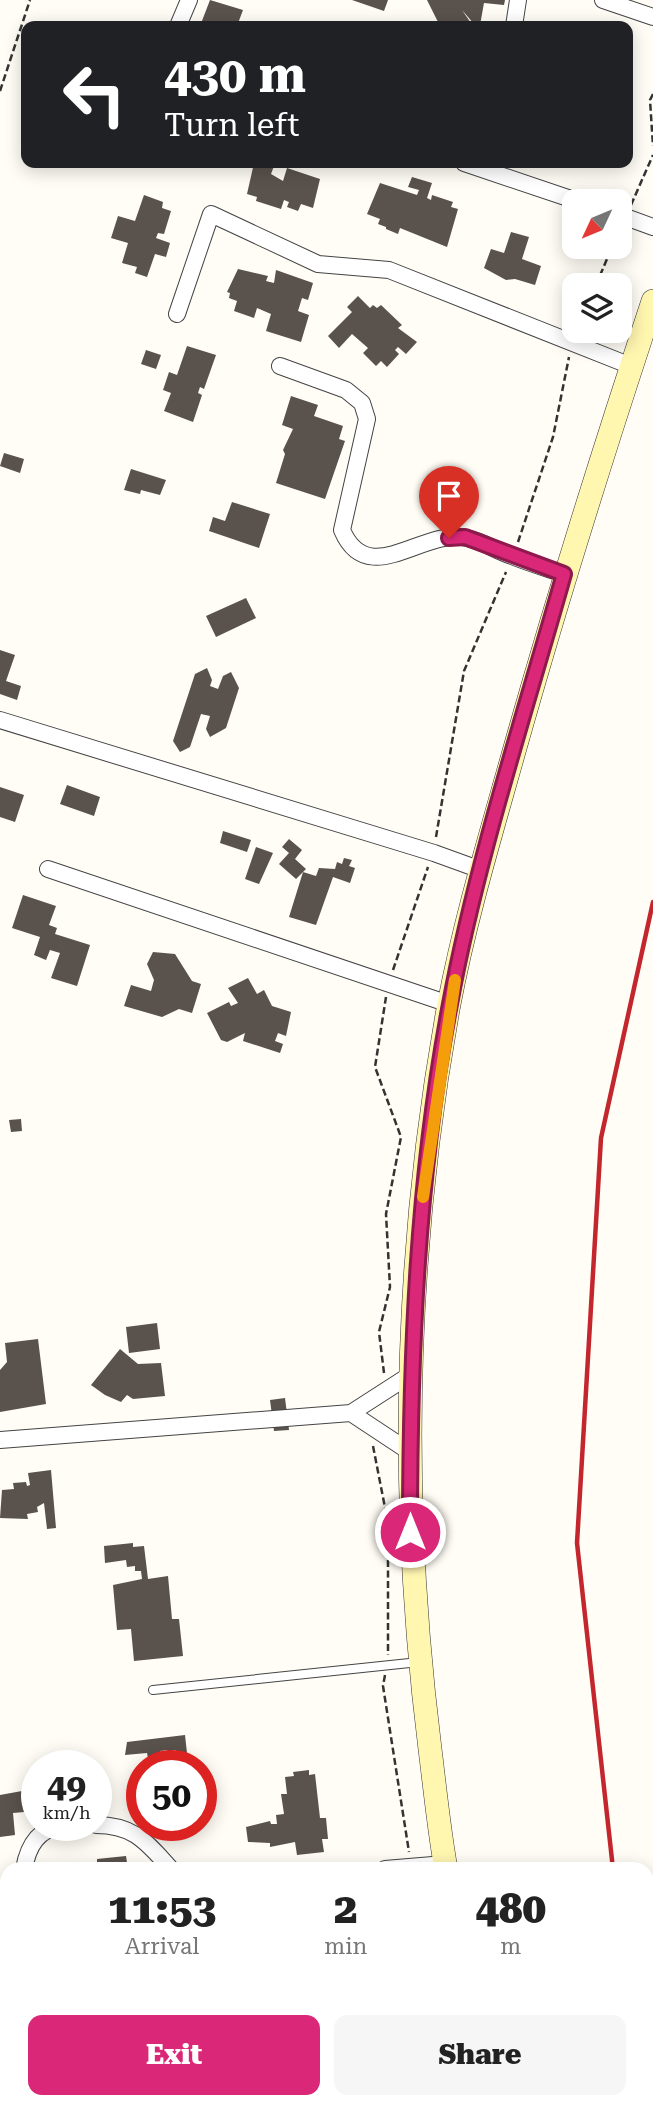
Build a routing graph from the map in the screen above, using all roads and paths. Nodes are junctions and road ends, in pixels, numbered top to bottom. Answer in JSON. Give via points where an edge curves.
{"nodes":[{"id":1,"x":30,"y":0,"type":"edge"},
{"id":2,"x":189,"y":0,"type":"edge"},
{"id":3,"x":518,"y":0,"type":"edge"},
{"id":4,"x":603,"y":0,"type":"edge"},
{"id":5,"x":653,"y":17,"type":"edge"},
{"id":6,"x":23,"y":21,"type":"edge"},
{"id":7,"x":180,"y":21,"type":"edge"},
{"id":8,"x":515,"y":21,"type":"edge"},
{"id":9,"x":21,"y":27,"type":"edge"},
{"id":10,"x":0,"y":91,"type":"edge"},
{"id":11,"x":653,"y":94,"type":"edge"},
{"id":12,"x":653,"y":146,"type":"edge"},
{"id":13,"x":653,"y":155,"type":"edge"},
{"id":14,"x":493,"y":168,"type":"edge"},
{"id":15,"x":562,"y":195,"type":"edge"},
{"id":16,"x":632,"y":196,"type":"edge"},
{"id":17,"x":632,"y":220,"type":"edge"},
{"id":18,"x":653,"y":227,"type":"edge"},
{"id":19,"x":653,"y":301,"type":"edge"},
{"id":20,"x":177,"y":314,"type":"dead end"},
{"id":21,"x":280,"y":366,"type":"dead end"},
{"id":22,"x":631,"y":366,"type":"junction"},
{"id":23,"x":564,"y":574,"type":"junction"},
{"id":24,"x":0,"y":720,"type":"edge"},
{"id":25,"x":48,"y":869,"type":"dead end"},
{"id":26,"x":481,"y":870,"type":"junction"},
{"id":27,"x":450,"y":1004,"type":"junction"},
{"id":28,"x":410,"y":1375,"type":"junction"},
{"id":29,"x":351,"y":1413,"type":"junction"},
{"id":30,"x":0,"y":1440,"type":"edge"},
{"id":31,"x":410,"y":1452,"type":"junction"},
{"id":32,"x":419,"y":1662,"type":"junction"},
{"id":33,"x":152,"y":1690,"type":"dead end"},
{"id":34,"x":112,"y":1827,"type":"edge"},
{"id":35,"x":33,"y":1841,"type":"edge"},
{"id":36,"x":26,"y":1862,"type":"edge"},
{"id":37,"x":164,"y":1862,"type":"edge"},
{"id":38,"x":444,"y":1862,"type":"edge"}],
"edges":[{"from":1,"to":6,"type":"path"},
{"from":2,"to":7,"type":"street"},
{"from":3,"to":8,"type":"street"},
{"from":4,"to":5,"type":"street"},
{"from":9,"to":10,"type":"path"},
{"from":11,"to":12,"type":"path"},
{"from":13,"to":16,"type":"path"},
{"from":14,"to":15,"type":"street"},
{"from":17,"to":18,"type":"street"},
{"from":19,"to":22,"type":"main road"},
{"from":20,"to":22,"type":"street","via":[[211,214],[318,264],[389,270]]},
{"from":21,"to":23,"type":"street","via":[[346,390],[362,403],[367,419],[342,530],[355,549],[385,558],[434,540],[465,537]]},
{"from":22,"to":23,"type":"main road"},
{"from":23,"to":26,"type":"main road"},
{"from":24,"to":26,"type":"street"},
{"from":25,"to":27,"type":"street"},
{"from":26,"to":27,"type":"main road"},
{"from":27,"to":28,"type":"main road","via":[[427,1161]]},
{"from":28,"to":29,"type":"street"},
{"from":28,"to":31,"type":"main road"},
{"from":29,"to":30,"type":"street"},
{"from":29,"to":31,"type":"street"},
{"from":31,"to":32,"type":"main road"},
{"from":32,"to":33,"type":"lane"},
{"from":32,"to":38,"type":"main road"},
{"from":34,"to":37,"type":"street","via":[[145,1839]]},
{"from":35,"to":36,"type":"street"}]}
